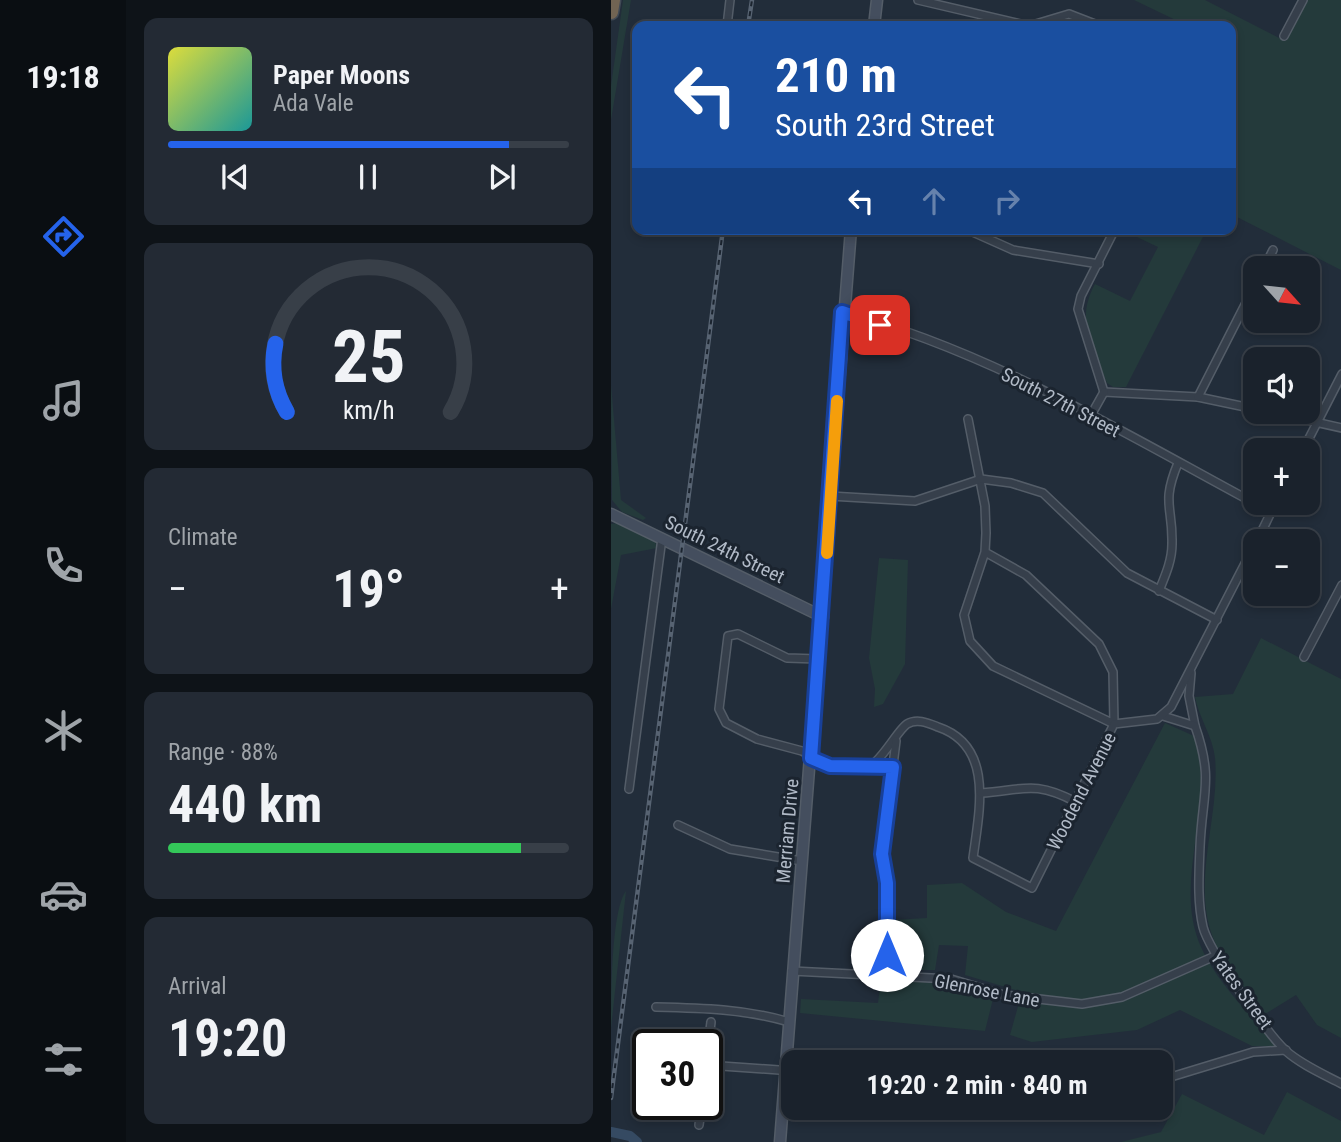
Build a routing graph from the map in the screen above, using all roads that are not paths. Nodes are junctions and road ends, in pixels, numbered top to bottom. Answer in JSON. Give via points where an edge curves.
{"nodes":[{"id":1,"x":613,"y":0,"type":"edge"},
{"id":2,"x":730,"y":0,"type":"edge"},
{"id":3,"x":878,"y":0,"type":"edge"},
{"id":4,"x":918,"y":0,"type":"edge"},
{"id":5,"x":1303,"y":0,"type":"edge"},
{"id":6,"x":611,"y":12,"type":"edge"},
{"id":7,"x":728,"y":21,"type":"edge"},
{"id":8,"x":875,"y":21,"type":"edge"},
{"id":9,"x":1008,"y":21,"type":"edge"},
{"id":10,"x":1047,"y":21,"type":"edge"},
{"id":11,"x":1086,"y":21,"type":"edge"},
{"id":12,"x":1284,"y":36,"type":"dead end"},
{"id":13,"x":850,"y":235,"type":"edge"},
{"id":14,"x":979,"y":235,"type":"edge"},
{"id":15,"x":1112,"y":235,"type":"edge"},
{"id":16,"x":1273,"y":250,"type":"dead end"},
{"id":17,"x":1270,"y":256,"type":"edge"},
{"id":18,"x":1099,"y":264,"type":"junction"},
{"id":19,"x":1243,"y":309,"type":"edge"},
{"id":20,"x":842,"y":312,"type":"junction"},
{"id":21,"x":1341,"y":374,"type":"edge"},
{"id":22,"x":1104,"y":392,"type":"junction"},
{"id":23,"x":1198,"y":397,"type":"junction"},
{"id":24,"x":1243,"y":406,"type":"edge"},
{"id":25,"x":1320,"y":416,"type":"edge"},
{"id":26,"x":1091,"y":417,"type":"junction"},
{"id":27,"x":968,"y":419,"type":"dead end"},
{"id":28,"x":1320,"y":423,"type":"edge"},
{"id":29,"x":1341,"y":428,"type":"edge"},
{"id":30,"x":1178,"y":463,"type":"junction"},
{"id":31,"x":981,"y":479,"type":"junction"},
{"id":32,"x":830,"y":496,"type":"junction"},
{"id":33,"x":1243,"y":497,"type":"edge"},
{"id":34,"x":611,"y":514,"type":"edge"},
{"id":35,"x":662,"y":538,"type":"junction"},
{"id":36,"x":985,"y":552,"type":"junction"},
{"id":37,"x":1243,"y":568,"type":"edge"},
{"id":38,"x":1341,"y":585,"type":"edge"},
{"id":39,"x":1159,"y":591,"type":"junction"},
{"id":40,"x":823,"y":617,"type":"junction"},
{"id":41,"x":1217,"y":620,"type":"junction"},
{"id":42,"x":1305,"y":657,"type":"dead end"},
{"id":43,"x":818,"y":659,"type":"junction"},
{"id":44,"x":1191,"y":669,"type":"junction"},
{"id":45,"x":1163,"y":716,"type":"junction"},
{"id":46,"x":1114,"y":724,"type":"junction"},
{"id":47,"x":1195,"y":726,"type":"junction"},
{"id":48,"x":896,"y":740,"type":"junction"},
{"id":49,"x":811,"y":758,"type":"junction"},
{"id":50,"x":873,"y":765,"type":"junction"},
{"id":51,"x":893,"y":767,"type":"junction"},
{"id":52,"x":629,"y":789,"type":"dead end"},
{"id":53,"x":981,"y":793,"type":"junction"},
{"id":54,"x":1076,"y":802,"type":"junction"},
{"id":55,"x":678,"y":825,"type":"dead end"},
{"id":56,"x":802,"y":861,"type":"junction"},
{"id":57,"x":1215,"y":956,"type":"junction"},
{"id":58,"x":792,"y":971,"type":"junction"},
{"id":59,"x":887,"y":975,"type":"junction"},
{"id":60,"x":656,"y":1007,"type":"dead end"},
{"id":61,"x":711,"y":1022,"type":"dead end"},
{"id":62,"x":789,"y":1022,"type":"junction"},
{"id":63,"x":710,"y":1029,"type":"edge"},
{"id":64,"x":789,"y":1050,"type":"edge"},
{"id":65,"x":1286,"y":1050,"type":"junction"},
{"id":66,"x":723,"y":1066,"type":"edge"},
{"id":67,"x":781,"y":1070,"type":"edge"},
{"id":68,"x":1173,"y":1076,"type":"edge"},
{"id":69,"x":1341,"y":1084,"type":"edge"},
{"id":70,"x":699,"y":1120,"type":"edge"},
{"id":71,"x":783,"y":1120,"type":"edge"},
{"id":72,"x":699,"y":1125,"type":"dead end"},
{"id":73,"x":780,"y":1142,"type":"edge"}],
"edges":[{"from":1,"to":6,"type":"highway"},
{"from":2,"to":7,"type":"street"},
{"from":3,"to":8,"type":"main road"},
{"from":4,"to":9,"type":"street"},
{"from":5,"to":12,"type":"street"},
{"from":10,"to":11,"type":"street","via":[[1069,15]]},
{"from":13,"to":20,"type":"main road","name":"Merriam Drive"},
{"from":14,"to":18,"type":"street","via":[[1012,250]]},
{"from":15,"to":18,"type":"street"},
{"from":16,"to":17,"type":"street"},
{"from":18,"to":22,"type":"street","via":[[1078,309]]},
{"from":19,"to":23,"type":"street"},
{"from":20,"to":26,"type":"street","name":"South 27th Street","via":[[959,352]]},
{"from":20,"to":32,"type":"main road","name":"Merriam Drive"},
{"from":21,"to":25,"type":"street"},
{"from":22,"to":23,"type":"street"},
{"from":22,"to":26,"type":"street"},
{"from":23,"to":24,"type":"street"},
{"from":26,"to":30,"type":"street","name":"South 27th Street"},
{"from":27,"to":31,"type":"street"},
{"from":28,"to":29,"type":"street"},
{"from":30,"to":33,"type":"street","name":"South 27th Street"},
{"from":30,"to":39,"type":"street","via":[[1168,487],[1172,542]]},
{"from":31,"to":32,"type":"street","via":[[915,501]]},
{"from":31,"to":36,"type":"street"},
{"from":31,"to":39,"type":"street","via":[[1043,493],[1108,558]]},
{"from":32,"to":40,"type":"main road","name":"Merriam Drive"},
{"from":34,"to":35,"type":"main road","name":"South 24th Street"},
{"from":35,"to":40,"type":"main road","name":"South 24th Street"},
{"from":35,"to":52,"type":"street"},
{"from":36,"to":46,"type":"street","via":[[1026,575],[1099,644],[1113,672]]},
{"from":36,"to":46,"type":"street","via":[[964,615],[965,630],[979,654],[993,666]]},
{"from":37,"to":41,"type":"street"},
{"from":38,"to":42,"type":"street"},
{"from":39,"to":41,"type":"street"},
{"from":40,"to":43,"type":"main road","name":"Merriam Drive"},
{"from":41,"to":44,"type":"street"},
{"from":43,"to":49,"type":"main road","name":"Merriam Drive"},
{"from":43,"to":49,"type":"street","via":[[787,658],[738,634],[728,636],[719,709],[732,727]]},
{"from":44,"to":45,"type":"street"},
{"from":44,"to":47,"type":"street","name":"Yates Street","via":[[1189,696]]},
{"from":45,"to":46,"type":"street","name":"Woodend Avenue"},
{"from":45,"to":47,"type":"street"},
{"from":46,"to":54,"type":"street","name":"Woodend Avenue"},
{"from":47,"to":57,"type":"street","name":"Yates Street","via":[[1208,782],[1199,903],[1203,930]]},
{"from":48,"to":50,"type":"street"},
{"from":48,"to":51,"type":"street"},
{"from":48,"to":53,"type":"street","via":[[906,724],[920,720],[943,728],[965,743],[977,761]]},
{"from":49,"to":50,"type":"street","via":[[830,766]]},
{"from":49,"to":56,"type":"main road","name":"Merriam Drive"},
{"from":50,"to":51,"type":"street"},
{"from":51,"to":59,"type":"street","via":[[882,854],[887,883]]},
{"from":53,"to":54,"type":"street","via":[[1028,786],[1051,789]]},
{"from":53,"to":54,"type":"street","name":"Woodend Avenue","via":[[973,858],[1032,888]]},
{"from":55,"to":56,"type":"street","via":[[730,849]]},
{"from":56,"to":58,"type":"main road","name":"Merriam Drive"},
{"from":57,"to":59,"type":"street","name":"Glenrose Lane","via":[[1122,998],[1082,1004],[1004,995],[951,979]]},
{"from":57,"to":65,"type":"street","name":"Yates Street"},
{"from":58,"to":59,"type":"street","name":"Glenrose Lane"},
{"from":58,"to":62,"type":"main road","name":"Merriam Drive"},
{"from":60,"to":62,"type":"street","via":[[727,1009]]},
{"from":61,"to":63,"type":"street"},
{"from":62,"to":64,"type":"main road","name":"Merriam Drive"},
{"from":65,"to":68,"type":"street","via":[[1253,1052]]},
{"from":65,"to":69,"type":"street"},
{"from":66,"to":67,"type":"street"},
{"from":70,"to":72,"type":"street"},
{"from":71,"to":73,"type":"main road","name":"Merriam Drive"}]}
